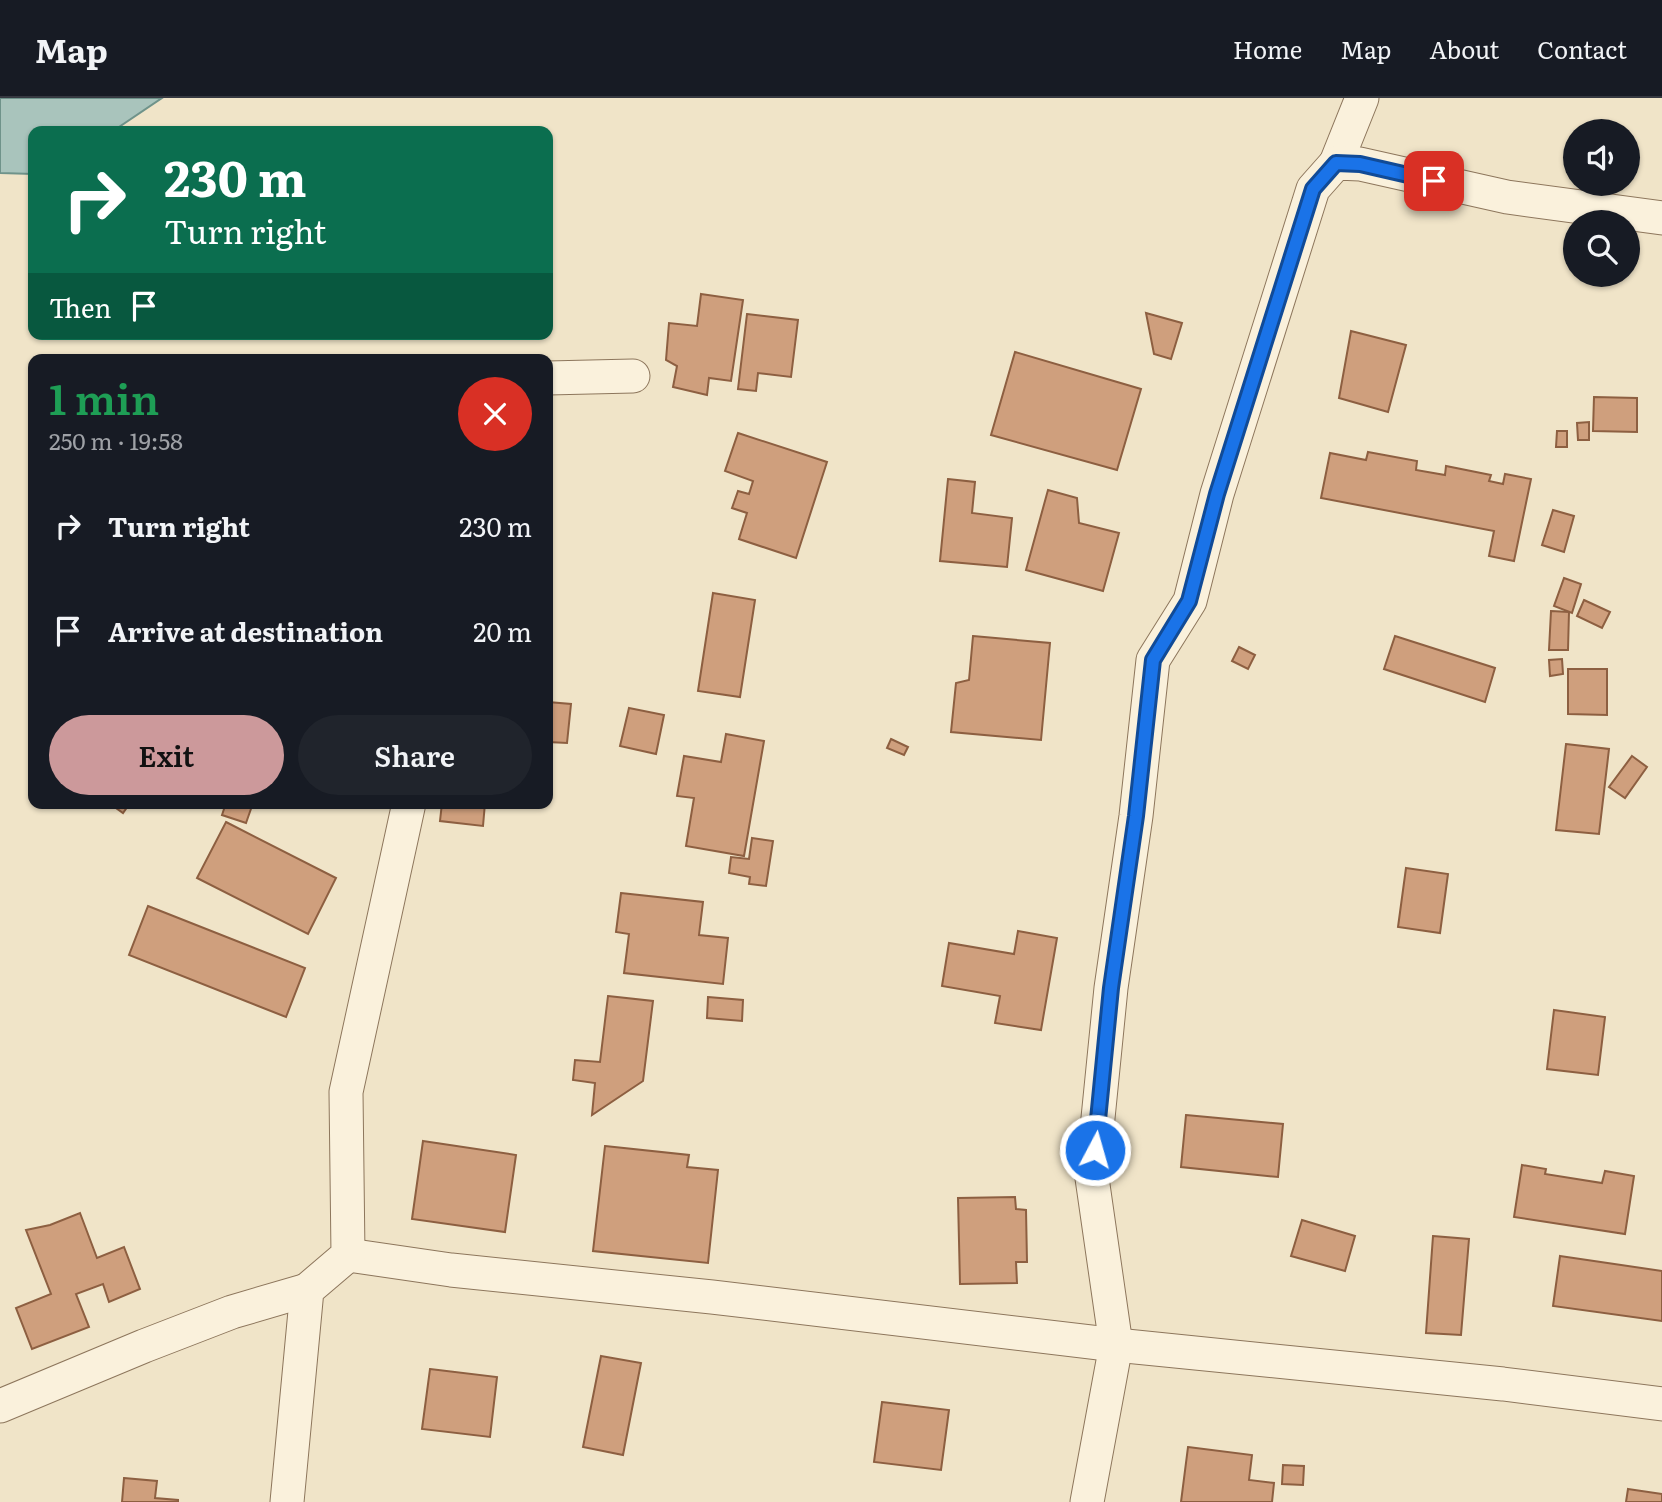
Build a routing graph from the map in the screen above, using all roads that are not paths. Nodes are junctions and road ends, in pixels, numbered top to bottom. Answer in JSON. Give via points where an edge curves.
{"nodes":[{"id":1,"x":1362,"y":98,"type":"edge"},
{"id":2,"x":1336,"y":163,"type":"junction"},
{"id":3,"x":1662,"y":218,"type":"edge"},
{"id":4,"x":633,"y":376,"type":"dead end"},
{"id":5,"x":553,"y":378,"type":"edge"},
{"id":6,"x":408,"y":809,"type":"edge"},
{"id":7,"x":348,"y":1255,"type":"junction"},
{"id":8,"x":307,"y":1290,"type":"junction"},
{"id":9,"x":1116,"y":1345,"type":"junction"},
{"id":10,"x":1662,"y":1404,"type":"edge"},
{"id":11,"x":0,"y":1406,"type":"edge"},
{"id":12,"x":287,"y":1502,"type":"edge"},
{"id":13,"x":1087,"y":1502,"type":"edge"}],
"edges":[{"from":1,"to":2,"type":"street"},
{"from":2,"to":3,"type":"street","via":[[1360,164],[1507,197]]},
{"from":2,"to":9,"type":"street","via":[[1313,189],[1217,494],[1189,601],[1153,660],[1092,1178]]},
{"from":4,"to":5,"type":"street"},
{"from":6,"to":7,"type":"street","via":[[346,1092]]},
{"from":7,"to":8,"type":"street"},
{"from":7,"to":9,"type":"street"},
{"from":8,"to":11,"type":"street","via":[[220,1317]]},
{"from":8,"to":12,"type":"street"},
{"from":9,"to":10,"type":"street"},
{"from":9,"to":13,"type":"street"}]}
